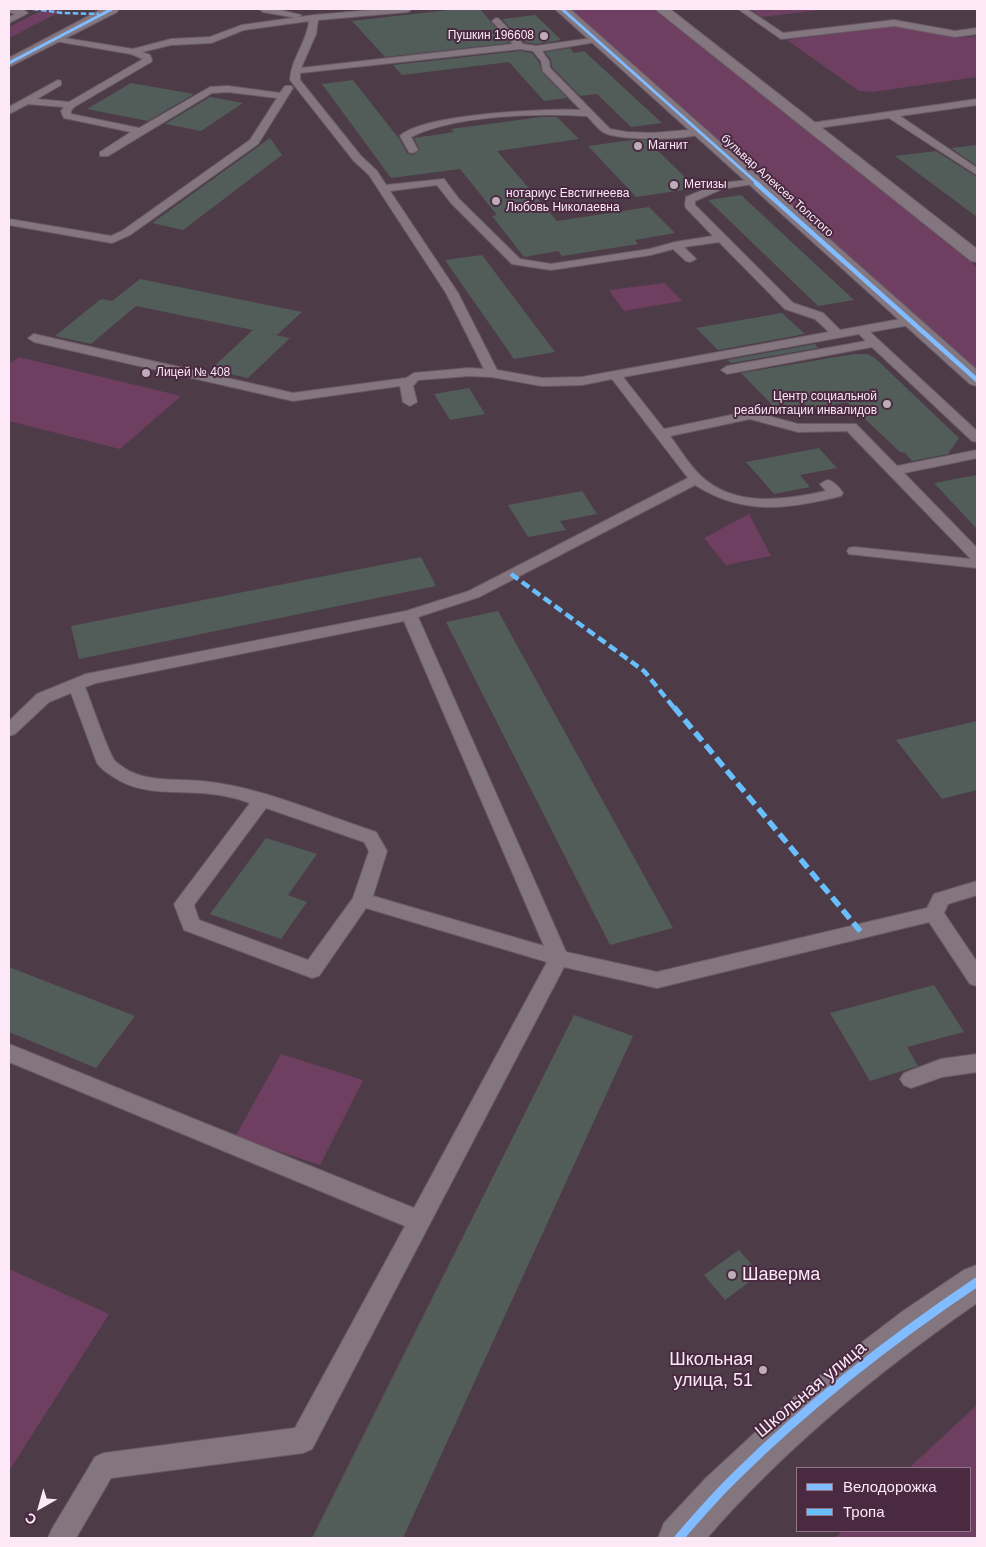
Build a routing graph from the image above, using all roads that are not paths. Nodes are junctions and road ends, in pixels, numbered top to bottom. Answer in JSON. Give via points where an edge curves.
{"nodes":[{"id":1,"x":112,"y":9,"type":"edge"},
{"id":2,"x":263,"y":9,"type":"edge"},
{"id":3,"x":408,"y":9,"type":"edge"},
{"id":4,"x":562,"y":9,"type":"edge"},
{"id":5,"x":662,"y":9,"type":"edge"},
{"id":6,"x":742,"y":9,"type":"edge"},
{"id":7,"x":9,"y":10,"type":"edge"},
{"id":8,"x":372,"y":10,"type":"edge"},
{"id":9,"x":297,"y":14,"type":"edge"},
{"id":10,"x":314,"y":18,"type":"junction"},
{"id":11,"x":9,"y":20,"type":"edge"},
{"id":12,"x":496,"y":21,"type":"dead end"},
{"id":13,"x":977,"y":31,"type":"edge"},
{"id":14,"x":55,"y":38,"type":"junction"},
{"id":15,"x":596,"y":39,"type":"junction"},
{"id":16,"x":520,"y":46,"type":"junction"},
{"id":17,"x":536,"y":49,"type":"junction"},
{"id":18,"x":133,"y":52,"type":"junction"},
{"id":19,"x":9,"y":63,"type":"edge"},
{"id":20,"x":295,"y":75,"type":"junction"},
{"id":21,"x":58,"y":83,"type":"dead end"},
{"id":22,"x":282,"y":96,"type":"junction"},
{"id":23,"x":26,"y":101,"type":"junction"},
{"id":24,"x":977,"y":102,"type":"edge"},
{"id":25,"x":71,"y":105,"type":"junction"},
{"id":26,"x":9,"y":111,"type":"edge"},
{"id":27,"x":589,"y":113,"type":"junction"},
{"id":28,"x":892,"y":115,"type":"junction"},
{"id":29,"x":811,"y":126,"type":"junction"},
{"id":30,"x":140,"y":131,"type":"junction"},
{"id":31,"x":700,"y":132,"type":"junction"},
{"id":32,"x":413,"y":150,"type":"dead end"},
{"id":33,"x":104,"y":154,"type":"dead end"},
{"id":34,"x":977,"y":172,"type":"edge"},
{"id":35,"x":755,"y":181,"type":"junction"},
{"id":36,"x":383,"y":189,"type":"junction"},
{"id":37,"x":9,"y":222,"type":"edge"},
{"id":38,"x":721,"y":238,"type":"junction"},
{"id":39,"x":675,"y":245,"type":"junction"},
{"id":40,"x":977,"y":257,"type":"edge"},
{"id":41,"x":690,"y":259,"type":"dead end"},
{"id":42,"x":912,"y":321,"type":"junction"},
{"id":43,"x":862,"y":330,"type":"junction"},
{"id":44,"x":838,"y":335,"type":"junction"},
{"id":45,"x":34,"y":338,"type":"dead end"},
{"id":46,"x":875,"y":343,"type":"junction"},
{"id":47,"x":727,"y":370,"type":"dead end"},
{"id":48,"x":492,"y":373,"type":"junction"},
{"id":49,"x":615,"y":375,"type":"junction"},
{"id":50,"x":977,"y":380,"type":"edge"},
{"id":51,"x":411,"y":381,"type":"junction"},
{"id":52,"x":410,"y":402,"type":"dead end"},
{"id":53,"x":661,"y":434,"type":"junction"},
{"id":54,"x":977,"y":438,"type":"edge"},
{"id":55,"x":977,"y":454,"type":"edge"},
{"id":56,"x":895,"y":471,"type":"junction"},
{"id":57,"x":696,"y":479,"type":"junction"},
{"id":58,"x":827,"y":484,"type":"dead end"},
{"id":59,"x":854,"y":551,"type":"dead end"},
{"id":60,"x":977,"y":556,"type":"edge"},
{"id":61,"x":977,"y":564,"type":"edge"},
{"id":62,"x":409,"y":615,"type":"junction"},
{"id":63,"x":76,"y":685,"type":"junction"},
{"id":64,"x":9,"y":730,"type":"edge"},
{"id":65,"x":262,"y":800,"type":"junction"},
{"id":66,"x":977,"y":888,"type":"edge"},
{"id":67,"x":362,"y":900,"type":"junction"},
{"id":68,"x":934,"y":914,"type":"junction"},
{"id":69,"x":559,"y":958,"type":"junction"},
{"id":70,"x":977,"y":978,"type":"edge"},
{"id":71,"x":9,"y":1053,"type":"edge"},
{"id":72,"x":977,"y":1063,"type":"edge"},
{"id":73,"x":911,"y":1079,"type":"dead end"},
{"id":74,"x":419,"y":1221,"type":"junction"},
{"id":75,"x":977,"y":1282,"type":"edge"},
{"id":76,"x":61,"y":1538,"type":"edge"},
{"id":77,"x":679,"y":1538,"type":"edge"}],
"edges":[{"from":1,"to":14,"type":"street"},
{"from":2,"to":9,"type":"lane"},
{"from":3,"to":8,"type":"lane"},
{"from":4,"to":15,"type":"street","name":"бульвар Алексея Толстого"},
{"from":5,"to":29,"type":"street"},
{"from":6,"to":13,"type":"lane","via":[[781,36],[894,23],[955,34]]},
{"from":7,"to":11,"type":"lane","via":[[24,12]]},
{"from":8,"to":10,"type":"lane"},
{"from":9,"to":10,"type":"lane"},
{"from":9,"to":18,"type":"lane","via":[[210,40],[170,42]]},
{"from":10,"to":20,"type":"lane","via":[[312,34]]},
{"from":12,"to":16,"type":"lane"},
{"from":14,"to":18,"type":"lane"},
{"from":14,"to":19,"type":"street"},
{"from":15,"to":17,"type":"lane"},
{"from":15,"to":31,"type":"street","name":"бульвар Алексея Толстого"},
{"from":16,"to":17,"type":"lane"},
{"from":16,"to":20,"type":"lane"},
{"from":17,"to":27,"type":"lane","via":[[546,61],[546,69]]},
{"from":18,"to":25,"type":"lane","via":[[148,57],[148,60]]},
{"from":20,"to":22,"type":"lane"},
{"from":20,"to":36,"type":"lane","via":[[357,158],[374,173]]},
{"from":21,"to":23,"type":"lane"},
{"from":22,"to":30,"type":"lane","via":[[210,90]]},
{"from":22,"to":37,"type":"lane","via":[[254,142],[112,240]]},
{"from":23,"to":25,"type":"lane"},
{"from":23,"to":26,"type":"lane"},
{"from":24,"to":28,"type":"lane"},
{"from":25,"to":30,"type":"lane","via":[[66,111],[67,116]]},
{"from":27,"to":31,"type":"lane","via":[[607,131],[619,135]]},
{"from":27,"to":32,"type":"lane","via":[[552,111],[424,127],[405,136]]},
{"from":28,"to":29,"type":"lane"},
{"from":28,"to":34,"type":"lane"},
{"from":29,"to":40,"type":"street"},
{"from":30,"to":33,"type":"lane"},
{"from":31,"to":35,"type":"street","name":"бульвар Алексея Толстого"},
{"from":35,"to":38,"type":"lane","via":[[720,186],[690,199],[690,206]]},
{"from":35,"to":42,"type":"street","name":"бульвар Алексея Толстого"},
{"from":36,"to":39,"type":"lane","via":[[440,181],[516,262],[551,267],[652,252]]},
{"from":36,"to":48,"type":"lane","via":[[452,293]]},
{"from":38,"to":39,"type":"lane"},
{"from":38,"to":44,"type":"lane","via":[[789,306],[819,316]]},
{"from":39,"to":41,"type":"lane"},
{"from":42,"to":43,"type":"lane"},
{"from":42,"to":50,"type":"street","name":"бульвар Алексея Толстого"},
{"from":43,"to":44,"type":"lane"},
{"from":43,"to":46,"type":"lane"},
{"from":44,"to":49,"type":"lane"},
{"from":45,"to":51,"type":"lane","via":[[293,397]]},
{"from":46,"to":47,"type":"lane"},
{"from":46,"to":54,"type":"lane"},
{"from":48,"to":49,"type":"lane","via":[[542,382],[582,381]]},
{"from":48,"to":51,"type":"lane","via":[[414,377]]},
{"from":49,"to":53,"type":"lane"},
{"from":51,"to":52,"type":"lane","via":[[406,386]]},
{"from":53,"to":56,"type":"lane","via":[[750,415],[798,428],[851,426]]},
{"from":53,"to":57,"type":"lane"},
{"from":55,"to":56,"type":"lane"},
{"from":56,"to":60,"type":"lane"},
{"from":57,"to":58,"type":"lane","via":[[714,492],[752,503],[790,504],[836,493]]},
{"from":57,"to":62,"type":"lane","via":[[474,594]]},
{"from":59,"to":61,"type":"lane"},
{"from":62,"to":63,"type":"lane","via":[[92,678]]},
{"from":62,"to":69,"type":"lane"},
{"from":63,"to":64,"type":"lane","via":[[43,698]]},
{"from":63,"to":65,"type":"lane","via":[[106,763],[127,778],[153,786],[238,792]]},
{"from":65,"to":67,"type":"lane","via":[[370,837],[378,851]]},
{"from":65,"to":67,"type":"lane","via":[[184,904],[191,925],[312,970]]},
{"from":66,"to":68,"type":"lane","via":[[941,899]]},
{"from":67,"to":69,"type":"lane"},
{"from":68,"to":69,"type":"lane","via":[[657,980]]},
{"from":68,"to":70,"type":"lane"},
{"from":69,"to":74,"type":"lane"},
{"from":71,"to":74,"type":"lane"},
{"from":72,"to":73,"type":"lane","via":[[942,1068]]},
{"from":74,"to":76,"type":"lane","via":[[303,1440],[104,1466]]},
{"from":75,"to":77,"type":"street","name":"Школьная улица","via":[[869,1360],[803,1415],[744,1467]]}]}
